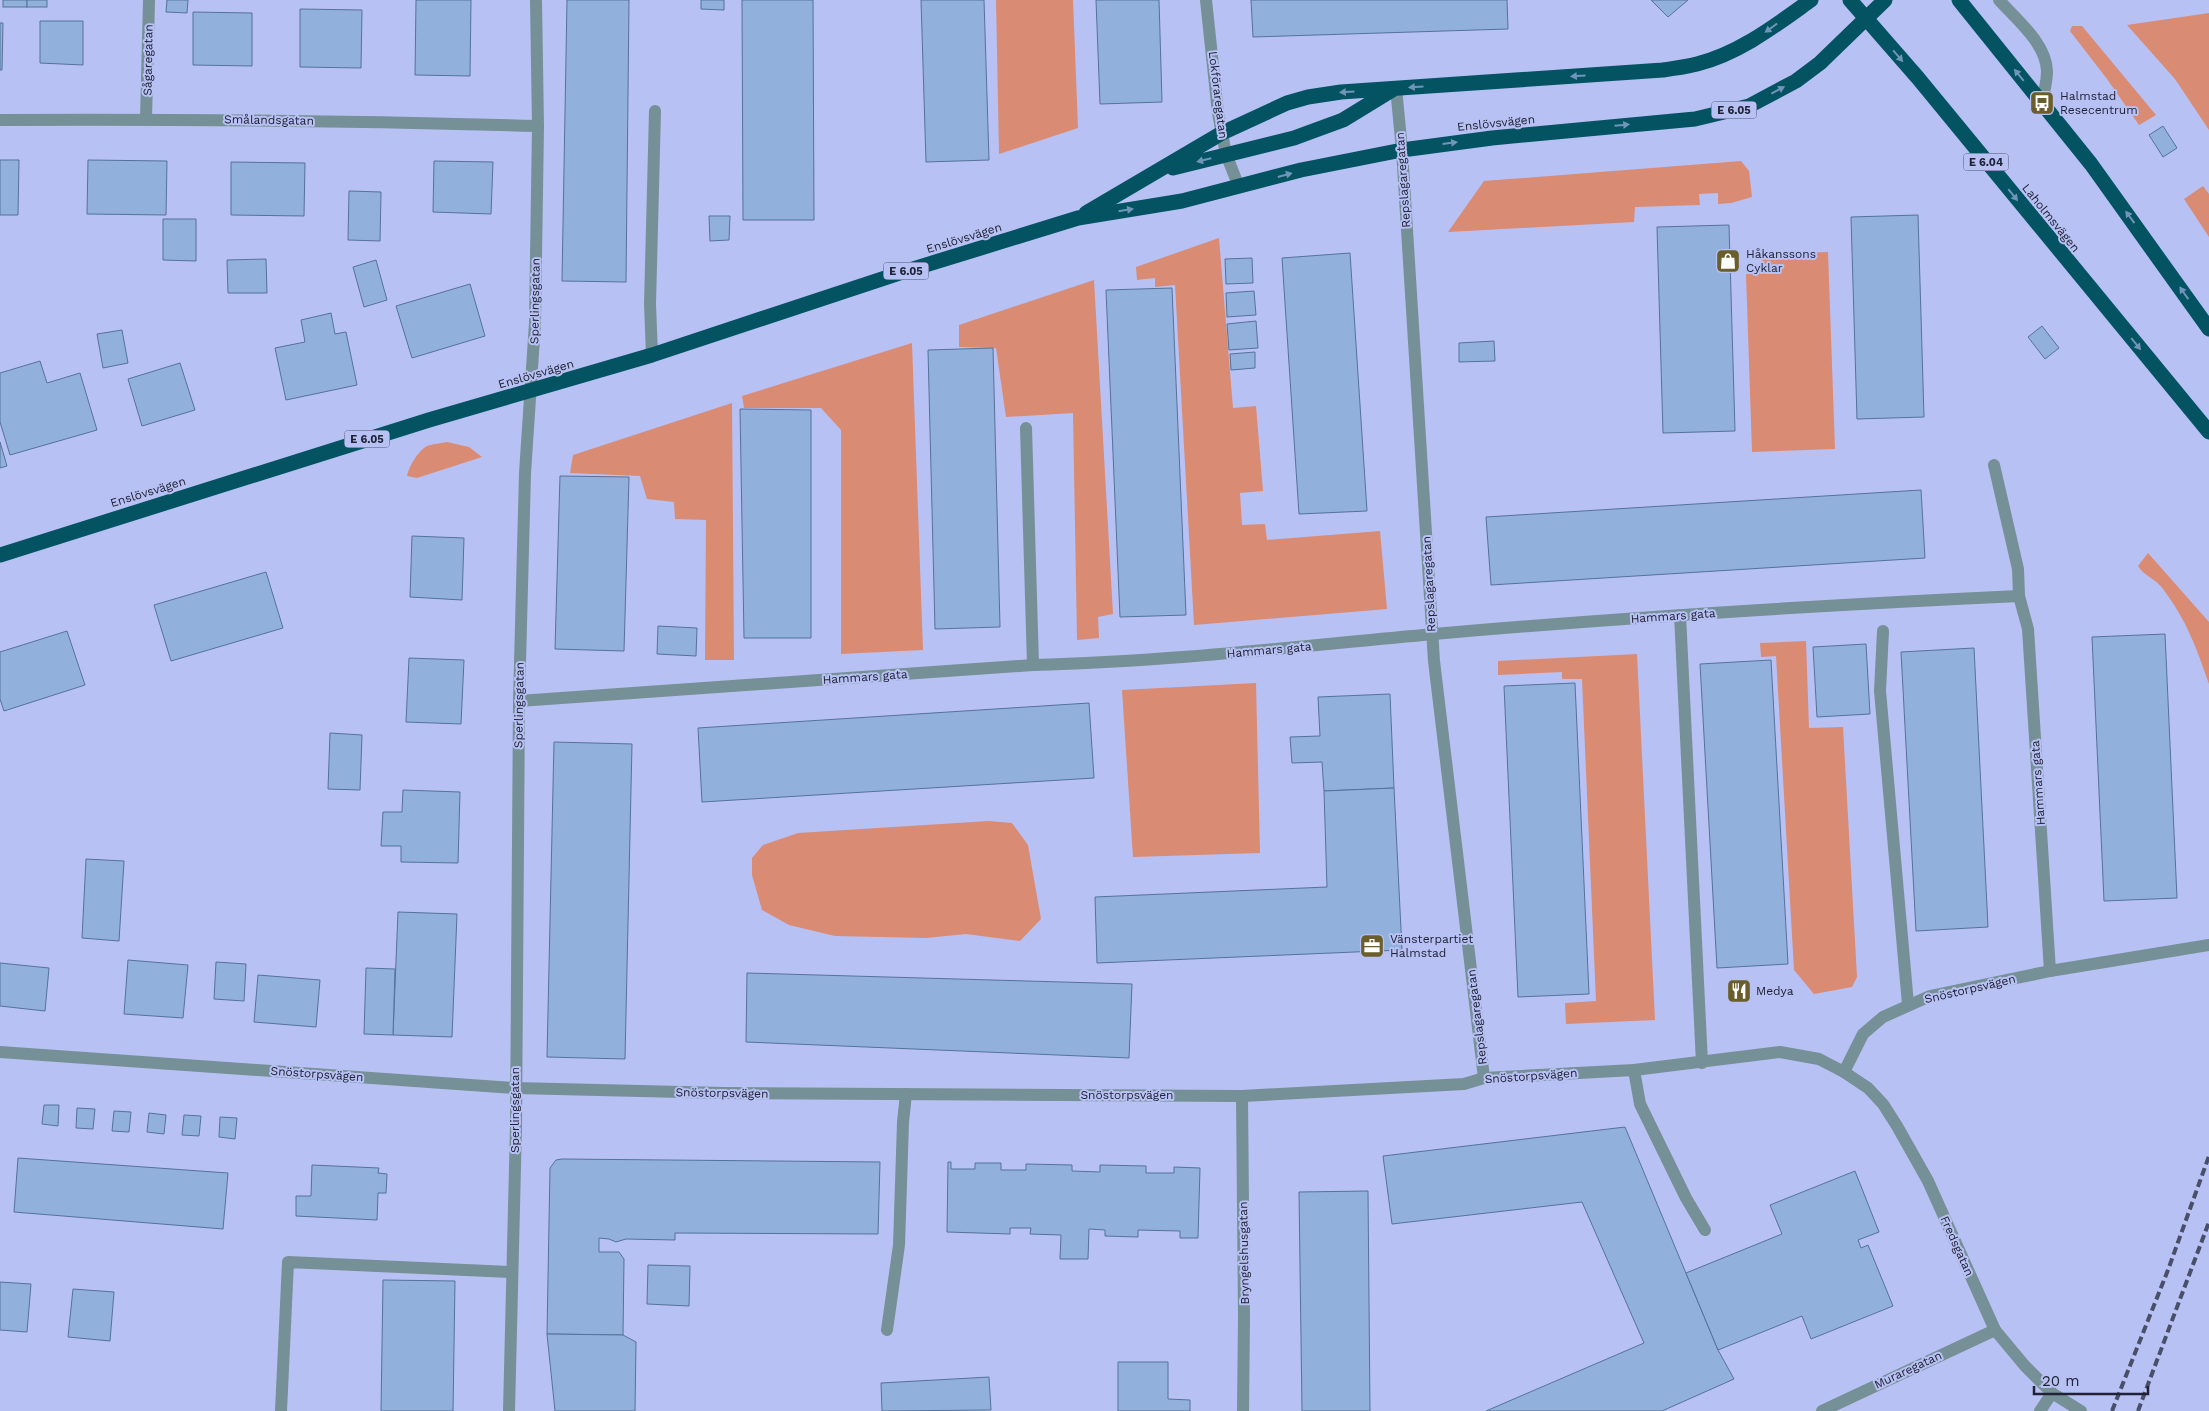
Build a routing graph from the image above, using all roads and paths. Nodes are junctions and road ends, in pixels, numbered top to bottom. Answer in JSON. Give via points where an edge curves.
{"nodes":[{"id":1,"x":149,"y":0,"type":"edge"},
{"id":2,"x":536,"y":0,"type":"edge"},
{"id":3,"x":1206,"y":0,"type":"edge"},
{"id":4,"x":1811,"y":0,"type":"edge"},
{"id":5,"x":1850,"y":0,"type":"edge"},
{"id":6,"x":1885,"y":0,"type":"edge"},
{"id":7,"x":1959,"y":0,"type":"edge"},
{"id":8,"x":1999,"y":0,"type":"edge"},
{"id":9,"x":1866,"y":19,"type":"junction"},
{"id":10,"x":1396,"y":88,"type":"junction"},
{"id":11,"x":2042,"y":102,"type":"junction"},
{"id":12,"x":654,"y":111,"type":"dead end"},
{"id":13,"x":146,"y":119,"type":"junction"},
{"id":14,"x":0,"y":120,"type":"edge"},
{"id":15,"x":538,"y":126,"type":"junction"},
{"id":16,"x":1222,"y":133,"type":"junction"},
{"id":17,"x":1402,"y":150,"type":"junction"},
{"id":18,"x":1226,"y":154,"type":"junction"},
{"id":19,"x":1155,"y":173,"type":"junction"},
{"id":20,"x":1239,"y":187,"type":"junction"},
{"id":21,"x":1078,"y":218,"type":"junction"},
{"id":22,"x":2209,"y":329,"type":"edge"},
{"id":23,"x":652,"y":356,"type":"junction"},
{"id":24,"x":529,"y":392,"type":"junction"},
{"id":25,"x":1026,"y":428,"type":"dead end"},
{"id":26,"x":2209,"y":432,"type":"edge"},
{"id":27,"x":1994,"y":465,"type":"dead end"},
{"id":28,"x":0,"y":555,"type":"edge"},
{"id":29,"x":2019,"y":596,"type":"junction"},
{"id":30,"x":1680,"y":615,"type":"junction"},
{"id":31,"x":1883,"y":631,"type":"dead end"},
{"id":32,"x":1432,"y":634,"type":"junction"},
{"id":33,"x":1033,"y":665,"type":"junction"},
{"id":34,"x":519,"y":701,"type":"junction"},
{"id":35,"x":2209,"y":945,"type":"edge"},
{"id":36,"x":2050,"y":971,"type":"junction"},
{"id":37,"x":1908,"y":1004,"type":"junction"},
{"id":38,"x":0,"y":1052,"type":"edge"},
{"id":39,"x":1702,"y":1063,"type":"junction"},
{"id":40,"x":1634,"y":1070,"type":"junction"},
{"id":41,"x":1844,"y":1072,"type":"junction"},
{"id":42,"x":1484,"y":1078,"type":"junction"},
{"id":43,"x":515,"y":1088,"type":"junction"},
{"id":44,"x":906,"y":1094,"type":"junction"},
{"id":45,"x":1242,"y":1096,"type":"junction"},
{"id":46,"x":1705,"y":1230,"type":"dead end"},
{"id":47,"x":512,"y":1272,"type":"junction"},
{"id":48,"x":887,"y":1330,"type":"dead end"},
{"id":49,"x":1995,"y":1330,"type":"junction"},
{"id":50,"x":2052,"y":1394,"type":"junction"},
{"id":51,"x":281,"y":1411,"type":"edge"},
{"id":52,"x":509,"y":1411,"type":"edge"},
{"id":53,"x":1243,"y":1411,"type":"edge"},
{"id":54,"x":1822,"y":1411,"type":"edge"},
{"id":55,"x":2040,"y":1411,"type":"edge"},
{"id":56,"x":2081,"y":1411,"type":"edge"}],
"edges":[{"from":1,"to":13,"type":"street","name":"Sågaregatan"},
{"from":2,"to":15,"type":"street","name":"Sperlingsgatan"},
{"from":3,"to":16,"type":"street","name":"Lokföraregatan"},
{"from":4,"to":10,"type":"highway","name":"Enslövsvägen","number":"E 6.05","one_way":true,"via":[[1755,39],[1698,64],[1645,71]]},
{"from":5,"to":9,"type":"highway","name":"Laholmsvägen","number":"E 6.04"},
{"from":6,"to":9,"type":"highway","name":"Enslövsvägen","number":"E 6.05"},
{"from":11,"to":7,"type":"highway","one_way":true},
{"from":8,"to":11,"type":"street","via":[[2034,40],[2043,56],[2047,70]]},
{"from":17,"to":9,"type":"highway","name":"Enslövsvägen","number":"E 6.05","one_way":true,"via":[[1696,119],[1749,106],[1820,63]]},
{"from":9,"to":26,"type":"highway","name":"Laholmsvägen","number":"E 6.04","one_way":true},
{"from":10,"to":16,"type":"highway","name":"Enslövsvägen","number":"E 6.05","one_way":true,"via":[[1308,97],[1287,103]]},
{"from":10,"to":17,"type":"street","name":"Repslagaregatan"},
{"from":10,"to":18,"type":"highway","name":"Enslövsvägen","number":"E 6.05","via":[[1342,120],[1294,138]]},
{"from":22,"to":11,"type":"highway","one_way":true,"via":[[2091,164]]},
{"from":12,"to":23,"type":"street"},
{"from":13,"to":14,"type":"street","name":"Smålandsgatan"},
{"from":13,"to":15,"type":"street","name":"Smålandsgatan"},
{"from":15,"to":24,"type":"street","name":"Sperlingsgatan","via":[[535,323]]},
{"from":16,"to":18,"type":"street","name":"Lokföraregatan"},
{"from":16,"to":19,"type":"highway","name":"Enslövsvägen","number":"E 6.05"},
{"from":20,"to":17,"type":"highway","name":"Enslövsvägen","number":"E 6.05","one_way":true,"via":[[1301,170]]},
{"from":17,"to":32,"type":"street","name":"Repslagaregatan"},
{"from":18,"to":19,"type":"highway","name":"Enslövsvägen","number":"E 6.05","one_way":true},
{"from":18,"to":20,"type":"street","name":"Lokföraregatan"},
{"from":19,"to":21,"type":"highway","name":"Enslövsvägen","number":"E 6.05"},
{"from":21,"to":20,"type":"highway","name":"Enslövsvägen","number":"E 6.05","one_way":true,"via":[[1182,201]]},
{"from":21,"to":23,"type":"highway","name":"Enslövsvägen","number":"E 6.05","via":[[903,272]]},
{"from":23,"to":24,"type":"highway","name":"Enslövsvägen","number":"E 6.05"},
{"from":24,"to":28,"type":"highway","name":"Enslövsvägen","number":"E 6.05","via":[[429,420]]},
{"from":24,"to":34,"type":"street","name":"Sperlingsgatan"},
{"from":25,"to":33,"type":"street"},
{"from":27,"to":29,"type":"street","name":"Hammars gata","via":[[2018,570]]},
{"from":29,"to":30,"type":"street","name":"Hammars gata"},
{"from":29,"to":36,"type":"street","name":"Hammars gata","via":[[2028,629]]},
{"from":30,"to":32,"type":"street","name":"Hammars gata"},
{"from":30,"to":39,"type":"street"},
{"from":31,"to":37,"type":"street","via":[[1880,691]]},
{"from":32,"to":33,"type":"street","name":"Hammars gata","via":[[1110,663]]},
{"from":32,"to":42,"type":"street","name":"Repslagaregatan"},
{"from":33,"to":34,"type":"street","name":"Hammars gata"},
{"from":34,"to":43,"type":"street","name":"Sperlingsgatan"},
{"from":35,"to":36,"type":"street","name":"Snöstorpsvägen"},
{"from":36,"to":37,"type":"street","name":"Snöstorpsvägen","via":[[1930,996]]},
{"from":37,"to":41,"type":"street","name":"Snöstorpsvägen","via":[[1883,1017],[1863,1034]]},
{"from":38,"to":43,"type":"street","name":"Snöstorpsvägen"},
{"from":39,"to":40,"type":"street","name":"Snöstorpsvägen"},
{"from":39,"to":41,"type":"street","name":"Snöstorpsvägen","via":[[1732,1056],[1780,1052],[1819,1059]]},
{"from":40,"to":42,"type":"street","name":"Snöstorpsvägen"},
{"from":40,"to":46,"type":"street","via":[[1640,1104]]},
{"from":41,"to":49,"type":"street","name":"Fredsgatan","via":[[1868,1088],[1897,1126],[1928,1181]]},
{"from":42,"to":45,"type":"street","name":"Snöstorpsvägen","via":[[1464,1084]]},
{"from":43,"to":44,"type":"street","name":"Snöstorpsvägen"},
{"from":43,"to":47,"type":"street","name":"Sperlingsgatan"},
{"from":44,"to":45,"type":"street","name":"Snöstorpsvägen"},
{"from":44,"to":48,"type":"street","via":[[899,1245]]},
{"from":45,"to":53,"type":"street","name":"Bryngelshusgatan"},
{"from":47,"to":51,"type":"street","via":[[288,1262]]},
{"from":47,"to":52,"type":"street","name":"Sperlingsgatan"},
{"from":49,"to":50,"type":"street","name":"Fredsgatan"},
{"from":49,"to":54,"type":"street","name":"Muraregatan"},
{"from":50,"to":55,"type":"street"},
{"from":50,"to":56,"type":"street","name":"Fredsgatan"}]}
